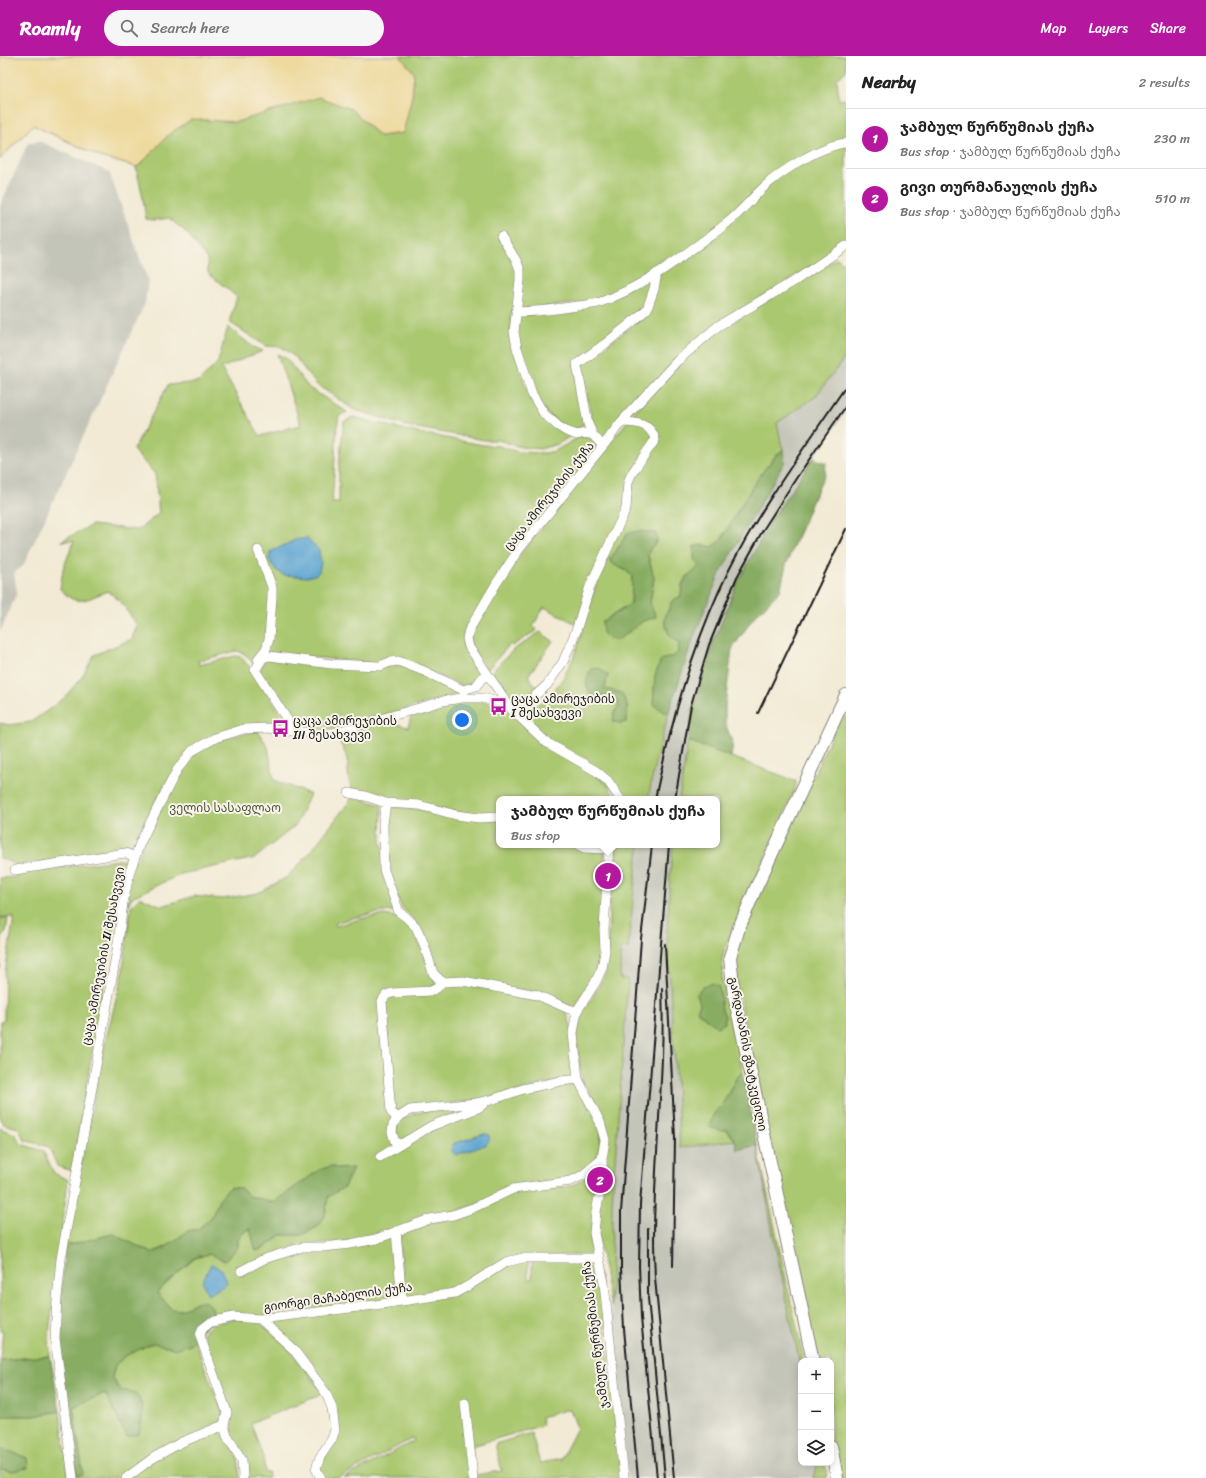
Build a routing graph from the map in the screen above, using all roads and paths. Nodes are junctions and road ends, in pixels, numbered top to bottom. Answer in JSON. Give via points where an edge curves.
{"nodes":[{"id":1,"x":846,"y":143,"type":"edge"},
{"id":2,"x":501,"y":236,"type":"dead end"},
{"id":3,"x":846,"y":246,"type":"edge"},
{"id":4,"x":657,"y":273,"type":"junction"},
{"id":5,"x":516,"y":312,"type":"junction"},
{"id":6,"x":620,"y":422,"type":"junction"},
{"id":7,"x":593,"y":435,"type":"junction"},
{"id":8,"x":603,"y":446,"type":"junction"},
{"id":9,"x":258,"y":550,"type":"dead end"},
{"id":10,"x":255,"y":670,"type":"junction"},
{"id":11,"x":486,"y":673,"type":"junction"},
{"id":12,"x":846,"y":695,"type":"edge"},
{"id":13,"x":510,"y":707,"type":"junction"},
{"id":14,"x":292,"y":731,"type":"junction"},
{"id":15,"x":349,"y":793,"type":"dead end"},
{"id":16,"x":618,"y":796,"type":"edge"},
{"id":17,"x":386,"y":803,"type":"junction"},
{"id":18,"x":496,"y":817,"type":"edge"},
{"id":19,"x":609,"y":848,"type":"edge"},
{"id":20,"x":135,"y":857,"type":"junction"},
{"id":21,"x":15,"y":870,"type":"dead end"},
{"id":22,"x":442,"y":982,"type":"junction"},
{"id":23,"x":577,"y":1011,"type":"junction"},
{"id":24,"x":578,"y":1079,"type":"junction"},
{"id":25,"x":491,"y":1100,"type":"junction"},
{"id":26,"x":397,"y":1118,"type":"junction"},
{"id":27,"x":400,"y":1144,"type":"junction"},
{"id":28,"x":380,"y":1157,"type":"dead end"},
{"id":29,"x":602,"y":1159,"type":"junction"},
{"id":30,"x":396,"y":1231,"type":"junction"},
{"id":31,"x":598,"y":1258,"type":"junction"},
{"id":32,"x":241,"y":1271,"type":"dead end"},
{"id":33,"x":402,"y":1300,"type":"junction"},
{"id":34,"x":260,"y":1319,"type":"junction"},
{"id":35,"x":812,"y":1358,"type":"edge"},
{"id":36,"x":465,"y":1403,"type":"dead end"},
{"id":37,"x":224,"y":1425,"type":"junction"},
{"id":38,"x":834,"y":1462,"type":"edge"},
{"id":39,"x":73,"y":1478,"type":"edge"},
{"id":40,"x":126,"y":1478,"type":"edge"},
{"id":41,"x":243,"y":1478,"type":"edge"},
{"id":42,"x":321,"y":1478,"type":"edge"},
{"id":43,"x":473,"y":1478,"type":"edge"},
{"id":44,"x":624,"y":1478,"type":"edge"},
{"id":45,"x":837,"y":1478,"type":"edge"}],
"edges":[{"from":1,"to":4,"type":"street","via":[[821,151],[785,171],[765,186],[727,223],[690,252]]},
{"from":2,"to":5,"type":"street","via":[[518,262],[520,270]]},
{"from":3,"to":6,"type":"street","name":"ცაცა ამირეჯიბის ქუჩა","via":[[706,335],[677,361]]},
{"from":4,"to":5,"type":"street","via":[[597,303]]},
{"from":4,"to":7,"type":"street","via":[[647,309],[616,336],[577,364],[588,424]]},
{"from":5,"to":7,"type":"street","via":[[514,332],[517,348],[532,394],[544,414],[566,431]]},
{"from":6,"to":8,"type":"street","name":"ცაცა ამირეჯიბის ქუჩა"},
{"from":6,"to":13,"type":"street","via":[[643,425],[650,429],[655,440],[628,482],[626,509],[590,586],[563,662],[547,685],[526,702]]},
{"from":7,"to":8,"type":"street"},
{"from":8,"to":11,"type":"street","name":"ცაცა ამირეჯიბის ქუჩა","via":[[517,552],[469,630],[469,647]]},
{"from":9,"to":10,"type":"street","via":[[272,587],[272,598],[269,639]]},
{"from":10,"to":11,"type":"street","via":[[262,658],[269,656],[332,664],[380,666],[398,661],[463,690],[476,686]]},
{"from":10,"to":14,"type":"street"},
{"from":11,"to":13,"type":"street","name":"ცაცა ამირეჯიბის ქუჩა"},
{"from":12,"to":35,"type":"main road","name":"გარდაბანის გზატკეცილი","via":[[755,890],[730,957],[734,994]]},
{"from":13,"to":14,"type":"street","name":"ცაცა ამირეჯიბის II შესახვევი","via":[[482,698],[462,698],[443,701],[333,733]]},
{"from":13,"to":16,"type":"street","name":"ცაცა ამირეჯიბის ქუჩა","via":[[546,742],[596,771],[608,781]]},
{"from":14,"to":20,"type":"street","name":"ცაცა ამირეჯიბის II შესახვევი","via":[[244,729],[215,738],[192,751],[178,770]]},
{"from":15,"to":17,"type":"street"},
{"from":17,"to":18,"type":"street","via":[[419,805],[479,818]]},
{"from":17,"to":22,"type":"street","via":[[383,824],[384,870],[399,912],[416,927],[433,973]]},
{"from":19,"to":23,"type":"street","name":"ჯამბულ წურწუმიას ქუჩა","via":[[605,951],[602,968]]},
{"from":20,"to":21,"type":"street","via":[[125,853]]},
{"from":20,"to":39,"type":"street","name":"ცაცა ამირეჯიბის II შესახვევი","via":[[123,904],[117,950],[61,1259],[55,1338]]},
{"from":22,"to":23,"type":"street","via":[[463,981],[537,995]]},
{"from":22,"to":26,"type":"street","via":[[431,991],[392,993],[386,995],[382,1001],[391,1112]]},
{"from":23,"to":24,"type":"street","name":"ჯამბულ წურწუმიას ქუჩა","via":[[573,1033]]},
{"from":24,"to":25,"type":"street","via":[[523,1089]]},
{"from":24,"to":29,"type":"street","name":"ჯამბულ წურწუმიას ქუჩა","via":[[600,1122],[605,1140]]},
{"from":25,"to":26,"type":"street","via":[[410,1110]]},
{"from":25,"to":27,"type":"street","via":[[478,1108],[431,1126]]},
{"from":26,"to":27,"type":"street","via":[[392,1132],[395,1142]]},
{"from":27,"to":28,"type":"street"},
{"from":29,"to":30,"type":"street","via":[[583,1175],[571,1181],[513,1189],[473,1208]]},
{"from":29,"to":31,"type":"street","name":"ჯამბულ წურწუმიას ქუჩა","via":[[603,1178],[594,1233]]},
{"from":30,"to":32,"type":"street","via":[[376,1239],[350,1244],[303,1247]]},
{"from":30,"to":33,"type":"street"},
{"from":31,"to":33,"type":"street","name":"გიორგი მაჩაბელის ქუჩა","via":[[523,1258],[506,1262],[455,1293]]},
{"from":31,"to":44,"type":"street","name":"ჯამბულ წურწუმიას ქუჩა","via":[[604,1283]]},
{"from":33,"to":34,"type":"street","name":"გიორგი მაჩაბელის ქუჩა"},
{"from":34,"to":37,"type":"street","via":[[233,1317],[211,1322],[202,1329],[200,1336],[227,1412]]},
{"from":34,"to":42,"type":"street","name":"გიორგი მაჩაბელის ქუჩა","via":[[294,1350],[326,1393],[332,1408],[332,1439],[320,1457],[316,1469]]},
{"from":36,"to":43,"type":"street"},
{"from":37,"to":40,"type":"street","via":[[182,1442],[153,1458]]},
{"from":37,"to":41,"type":"street","via":[[227,1436],[242,1460]]},
{"from":38,"to":45,"type":"main road"}]}
